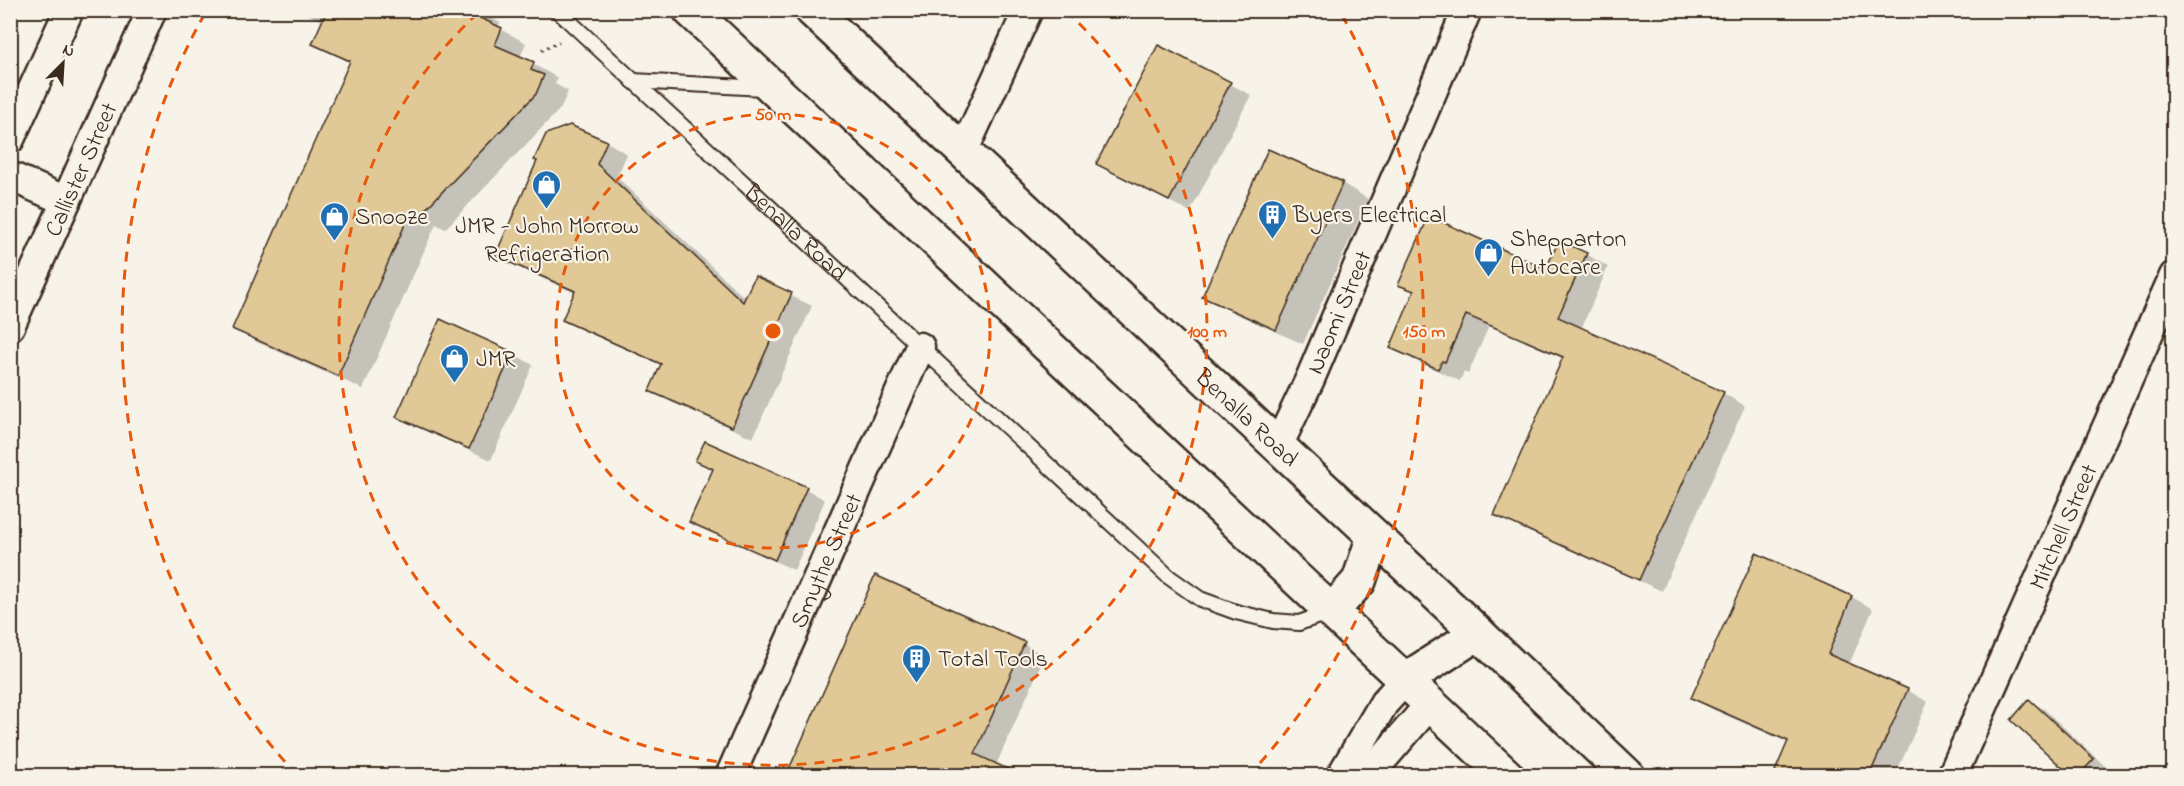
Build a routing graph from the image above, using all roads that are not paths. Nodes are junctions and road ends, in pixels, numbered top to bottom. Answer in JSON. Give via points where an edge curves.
{"nodes":[{"id":1,"x":69,"y":10,"type":"edge"},
{"id":2,"x":152,"y":10,"type":"edge"},
{"id":3,"x":557,"y":10,"type":"edge"},
{"id":4,"x":690,"y":10,"type":"edge"},
{"id":5,"x":812,"y":10,"type":"edge"},
{"id":6,"x":1028,"y":10,"type":"edge"},
{"id":7,"x":1467,"y":10,"type":"edge"},
{"id":8,"x":633,"y":81,"type":"junction"},
{"id":9,"x":772,"y":88,"type":"junction"},
{"id":10,"x":10,"y":139,"type":"edge"},
{"id":11,"x":963,"y":152,"type":"junction"},
{"id":12,"x":10,"y":176,"type":"edge"},
{"id":13,"x":66,"y":201,"type":"junction"},
{"id":14,"x":2174,"y":276,"type":"edge"},
{"id":15,"x":10,"y":326,"type":"edge"},
{"id":16,"x":920,"y":347,"type":"junction"},
{"id":17,"x":1278,"y":446,"type":"junction"},
{"id":18,"x":1374,"y":536,"type":"junction"},
{"id":19,"x":1332,"y":611,"type":"junction"},
{"id":20,"x":1478,"y":633,"type":"junction"},
{"id":21,"x":1405,"y":680,"type":"junction"},
{"id":22,"x":1430,"y":704,"type":"junction"},
{"id":23,"x":1500,"y":772,"type":"edge"},
{"id":24,"x":729,"y":776,"type":"edge"},
{"id":25,"x":1341,"y":776,"type":"edge"},
{"id":26,"x":1368,"y":776,"type":"edge"},
{"id":27,"x":1628,"y":776,"type":"edge"},
{"id":28,"x":1952,"y":776,"type":"edge"}],
"edges":[{"from":1,"to":10,"type":"street"},
{"from":2,"to":13,"type":"street","name":"Callister Street"},
{"from":3,"to":8,"type":"lane","name":"Benalla Road"},
{"from":4,"to":9,"type":"highway"},
{"from":5,"to":11,"type":"highway","name":"Benalla Road"},
{"from":6,"to":11,"type":"street"},
{"from":7,"to":17,"type":"street","name":"Naomi Street"},
{"from":8,"to":9,"type":"lane"},
{"from":8,"to":16,"type":"lane","name":"Benalla Road"},
{"from":9,"to":19,"type":"highway"},
{"from":11,"to":17,"type":"highway","name":"Benalla Road"},
{"from":12,"to":13,"type":"street"},
{"from":13,"to":15,"type":"street","name":"Callister Street"},
{"from":14,"to":28,"type":"street","name":"Mitchell Street"},
{"from":16,"to":19,"type":"lane","name":"Benalla Road","via":[[1169,577],[1200,599],[1236,612],[1299,624]]},
{"from":16,"to":24,"type":"street","name":"Smythe Street"},
{"from":17,"to":18,"type":"highway","name":"Benalla Road"},
{"from":18,"to":19,"type":"highway","via":[[1359,581]]},
{"from":18,"to":20,"type":"highway","name":"Benalla Road"},
{"from":19,"to":21,"type":"highway"},
{"from":20,"to":21,"type":"highway"},
{"from":20,"to":22,"type":"highway"},
{"from":20,"to":27,"type":"highway","name":"Benalla Road"},
{"from":21,"to":22,"type":"highway"},
{"from":21,"to":25,"type":"street","via":[[1384,703]]},
{"from":22,"to":23,"type":"highway"},
{"from":22,"to":26,"type":"street"}]}
